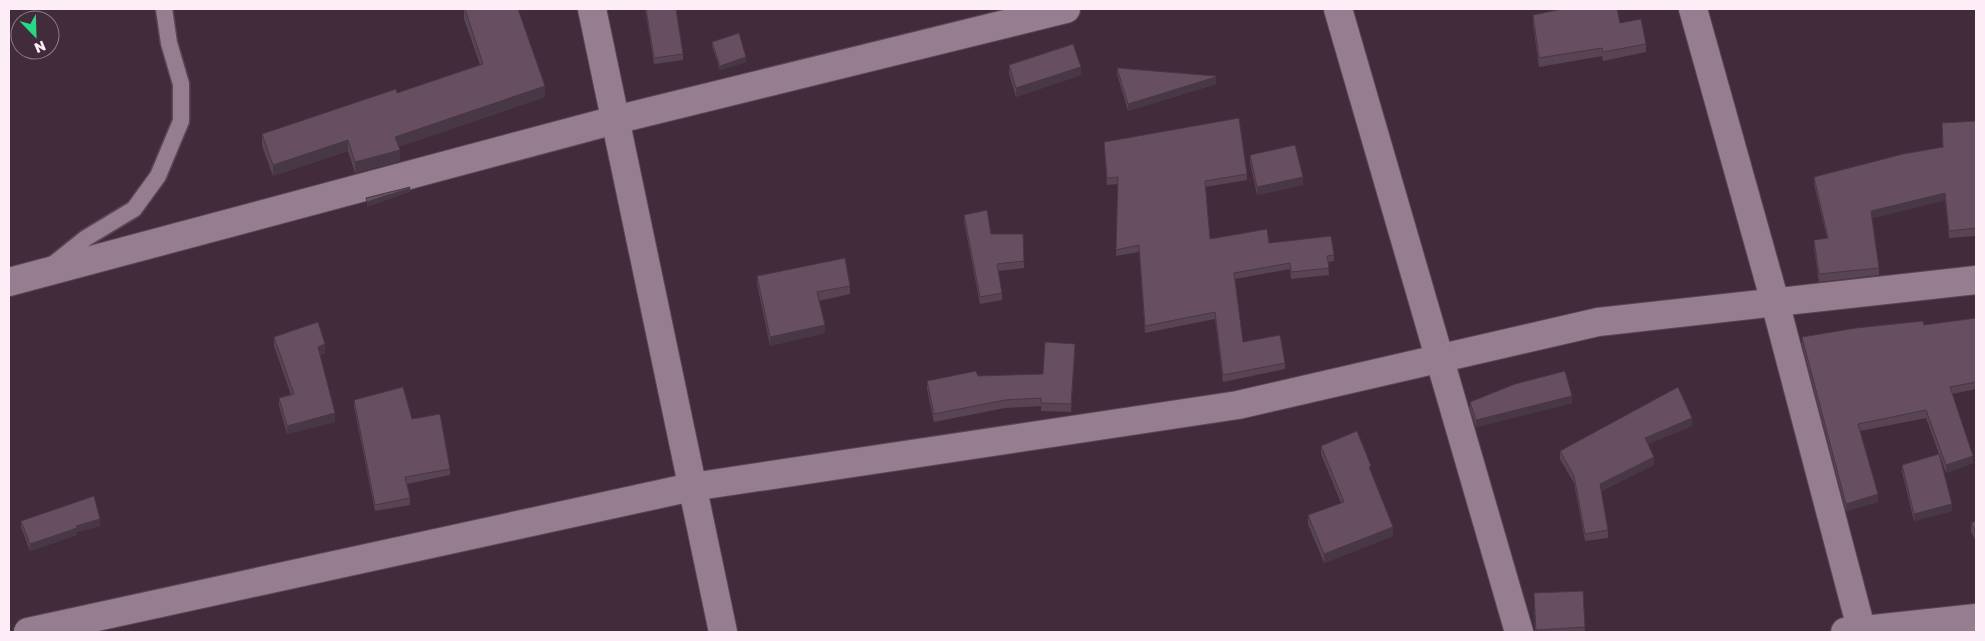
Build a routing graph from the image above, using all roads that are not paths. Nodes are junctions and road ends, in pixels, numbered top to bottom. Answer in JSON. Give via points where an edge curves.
{"nodes":[{"id":1,"x":164,"y":9,"type":"edge"},
{"id":2,"x":592,"y":9,"type":"edge"},
{"id":3,"x":1066,"y":9,"type":"edge"},
{"id":4,"x":1338,"y":9,"type":"edge"},
{"id":5,"x":1694,"y":9,"type":"edge"},
{"id":6,"x":615,"y":120,"type":"junction"},
{"id":7,"x":43,"y":273,"type":"junction"},
{"id":8,"x":1976,"y":280,"type":"edge"},
{"id":9,"x":9,"y":282,"type":"edge"},
{"id":10,"x":1775,"y":302,"type":"junction"},
{"id":11,"x":1440,"y":359,"type":"junction"},
{"id":12,"x":692,"y":487,"type":"junction"},
{"id":13,"x":1976,"y":618,"type":"edge"},
{"id":14,"x":28,"y":632,"type":"edge"},
{"id":15,"x":723,"y":632,"type":"edge"},
{"id":16,"x":1519,"y":632,"type":"edge"},
{"id":17,"x":1856,"y":632,"type":"edge"}],
"edges":[{"from":1,"to":7,"type":"lane","via":[[169,43],[181,84],[181,121],[158,176],[134,209],[86,238]]},
{"from":2,"to":6,"type":"street"},
{"from":3,"to":6,"type":"street"},
{"from":4,"to":11,"type":"street"},
{"from":5,"to":10,"type":"street"},
{"from":6,"to":7,"type":"street"},
{"from":6,"to":12,"type":"street"},
{"from":7,"to":9,"type":"street"},
{"from":8,"to":10,"type":"street"},
{"from":10,"to":11,"type":"street","via":[[1598,322]]},
{"from":10,"to":17,"type":"street"},
{"from":11,"to":12,"type":"street","via":[[1238,405]]},
{"from":11,"to":16,"type":"street"},
{"from":12,"to":14,"type":"street"},
{"from":12,"to":15,"type":"street"},
{"from":13,"to":17,"type":"street"}]}
